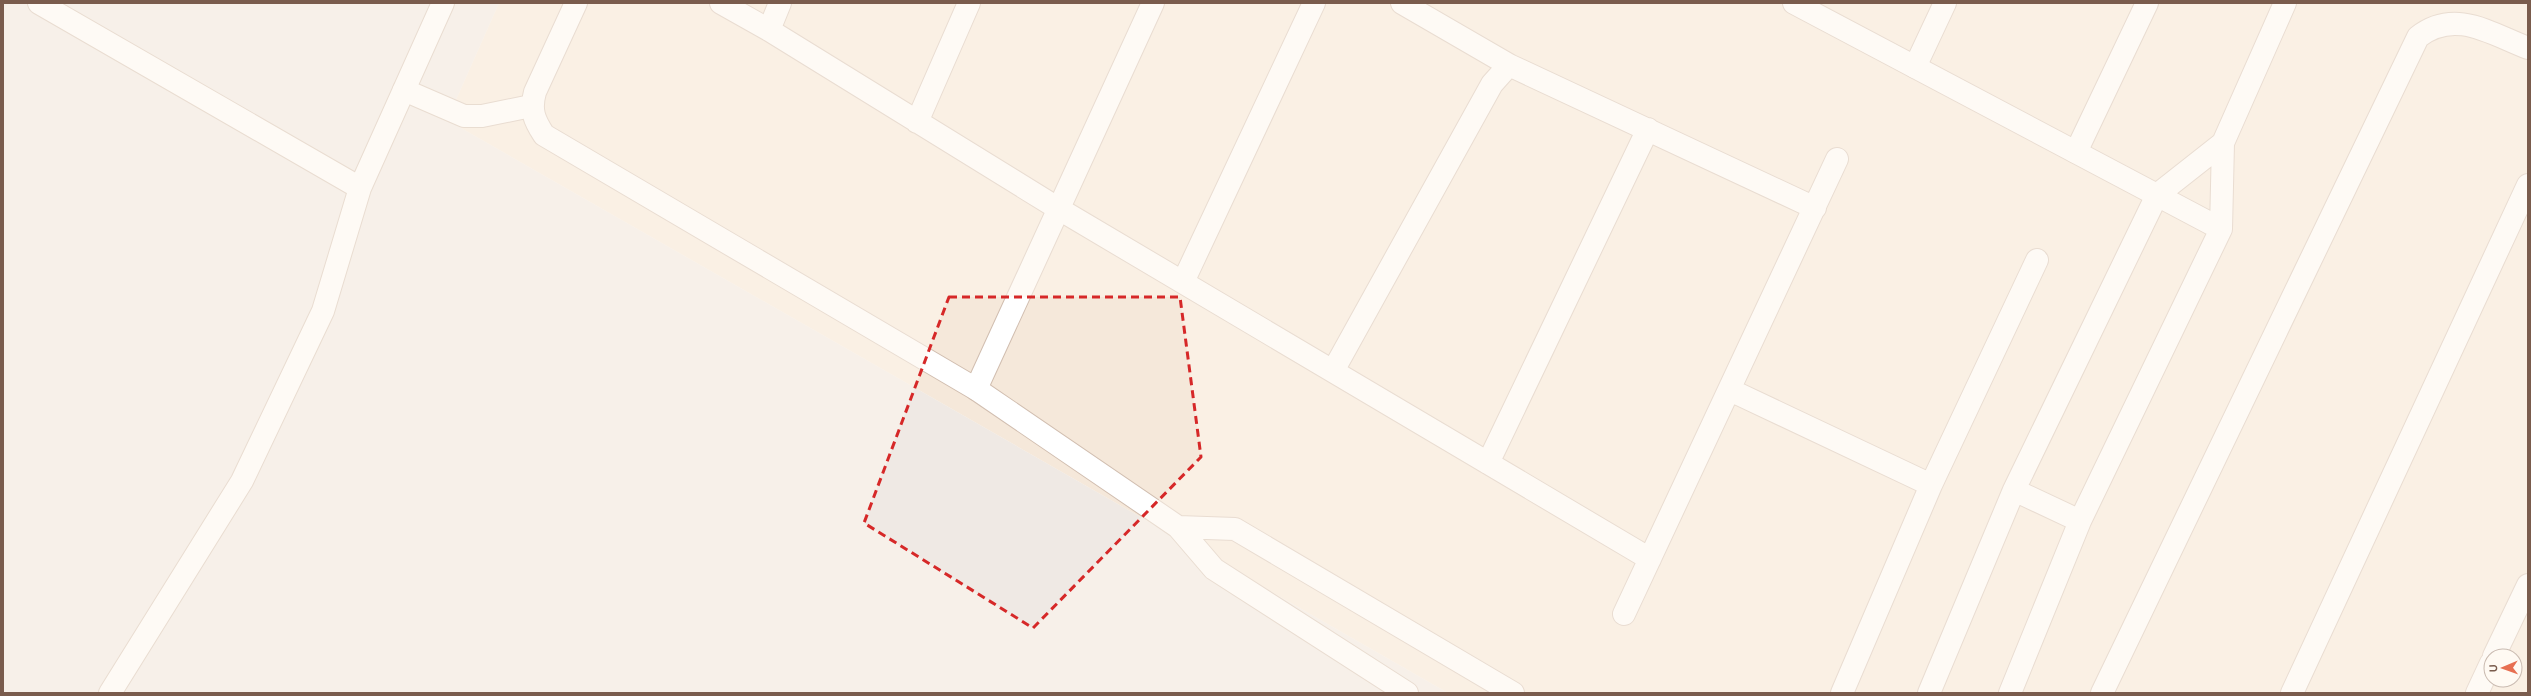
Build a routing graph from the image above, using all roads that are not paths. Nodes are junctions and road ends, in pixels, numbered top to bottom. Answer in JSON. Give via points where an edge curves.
{"nodes":[{"id":1,"x":39,"y":3,"type":"edge"},
{"id":2,"x":443,"y":3,"type":"edge"},
{"id":3,"x":576,"y":3,"type":"edge"},
{"id":4,"x":721,"y":3,"type":"edge"},
{"id":5,"x":780,"y":3,"type":"edge"},
{"id":6,"x":969,"y":3,"type":"edge"},
{"id":7,"x":1153,"y":3,"type":"edge"},
{"id":8,"x":1314,"y":3,"type":"edge"},
{"id":9,"x":1402,"y":3,"type":"edge"},
{"id":10,"x":1794,"y":3,"type":"edge"},
{"id":11,"x":1944,"y":3,"type":"edge"},
{"id":12,"x":2147,"y":3,"type":"edge"},
{"id":13,"x":2285,"y":3,"type":"edge"},
{"id":14,"x":769,"y":30,"type":"junction"},
{"id":15,"x":2528,"y":48,"type":"edge"},
{"id":16,"x":1509,"y":65,"type":"junction"},
{"id":17,"x":1915,"y":67,"type":"junction"},
{"id":18,"x":404,"y":90,"type":"junction"},
{"id":19,"x":531,"y":106,"type":"junction"},
{"id":20,"x":917,"y":122,"type":"junction"},
{"id":21,"x":1648,"y":130,"type":"junction"},
{"id":22,"x":2223,"y":143,"type":"junction"},
{"id":23,"x":2076,"y":152,"type":"junction"},
{"id":24,"x":1837,"y":160,"type":"dead end"},
{"id":25,"x":2528,"y":185,"type":"edge"},
{"id":26,"x":360,"y":188,"type":"junction"},
{"id":27,"x":2157,"y":195,"type":"junction"},
{"id":28,"x":1815,"y":208,"type":"junction"},
{"id":29,"x":1059,"y":209,"type":"junction"},
{"id":30,"x":2221,"y":229,"type":"junction"},
{"id":31,"x":2037,"y":260,"type":"dead end"},
{"id":32,"x":1183,"y":282,"type":"junction"},
{"id":33,"x":1333,"y":371,"type":"junction"},
{"id":34,"x":976,"y":389,"type":"junction"},
{"id":35,"x":1730,"y":390,"type":"junction"},
{"id":36,"x":1488,"y":462,"type":"junction"},
{"id":37,"x":1931,"y":485,"type":"junction"},
{"id":38,"x":2014,"y":490,"type":"junction"},
{"id":39,"x":2080,"y":521,"type":"junction"},
{"id":40,"x":1178,"y":527,"type":"junction"},
{"id":41,"x":1650,"y":559,"type":"junction"},
{"id":42,"x":2528,"y":585,"type":"edge"},
{"id":43,"x":1624,"y":614,"type":"dead end"},
{"id":44,"x":2498,"y":648,"type":"edge"},
{"id":45,"x":2483,"y":680,"type":"edge"},
{"id":46,"x":1501,"y":690,"type":"edge"},
{"id":47,"x":110,"y":693,"type":"edge"},
{"id":48,"x":1407,"y":693,"type":"edge"},
{"id":49,"x":1842,"y":693,"type":"edge"},
{"id":50,"x":1929,"y":693,"type":"edge"},
{"id":51,"x":2010,"y":693,"type":"edge"},
{"id":52,"x":2102,"y":693,"type":"edge"},
{"id":53,"x":2292,"y":693,"type":"edge"},
{"id":54,"x":2477,"y":693,"type":"edge"}],
"edges":[{"from":1,"to":26,"type":"street"},
{"from":2,"to":18,"type":"street"},
{"from":3,"to":19,"type":"street"},
{"from":4,"to":14,"type":"street"},
{"from":5,"to":14,"type":"street"},
{"from":6,"to":20,"type":"street"},
{"from":7,"to":29,"type":"street"},
{"from":8,"to":32,"type":"street"},
{"from":9,"to":16,"type":"street"},
{"from":10,"to":17,"type":"street"},
{"from":11,"to":17,"type":"street"},
{"from":12,"to":23,"type":"street"},
{"from":13,"to":22,"type":"street"},
{"from":14,"to":20,"type":"street"},
{"from":15,"to":52,"type":"street","via":[[2469,25],[2452,23],[2430,28],[2418,37]]},
{"from":16,"to":21,"type":"street"},
{"from":16,"to":33,"type":"street","via":[[1492,84]]},
{"from":17,"to":23,"type":"street"},
{"from":18,"to":19,"type":"street","via":[[464,116],[482,116]]},
{"from":18,"to":26,"type":"street"},
{"from":19,"to":34,"type":"street","via":[[535,121],[544,135]]},
{"from":20,"to":29,"type":"street"},
{"from":21,"to":28,"type":"street"},
{"from":21,"to":36,"type":"street"},
{"from":22,"to":27,"type":"street"},
{"from":22,"to":30,"type":"street"},
{"from":23,"to":27,"type":"street"},
{"from":24,"to":28,"type":"street"},
{"from":25,"to":53,"type":"street"},
{"from":26,"to":47,"type":"street","via":[[323,311],[242,481]]},
{"from":27,"to":30,"type":"street"},
{"from":27,"to":38,"type":"street"},
{"from":28,"to":35,"type":"street"},
{"from":29,"to":32,"type":"street"},
{"from":29,"to":34,"type":"street"},
{"from":30,"to":39,"type":"street"},
{"from":31,"to":37,"type":"street"},
{"from":32,"to":33,"type":"street"},
{"from":33,"to":36,"type":"street"},
{"from":34,"to":40,"type":"street"},
{"from":35,"to":37,"type":"street"},
{"from":35,"to":41,"type":"street"},
{"from":36,"to":41,"type":"street"},
{"from":37,"to":49,"type":"street"},
{"from":38,"to":39,"type":"street"},
{"from":38,"to":50,"type":"street"},
{"from":39,"to":51,"type":"street"},
{"from":40,"to":46,"type":"street","via":[[1235,529]]},
{"from":40,"to":48,"type":"street","via":[[1214,569]]},
{"from":41,"to":43,"type":"street"},
{"from":42,"to":44,"type":"street"},
{"from":45,"to":54,"type":"street"}]}
